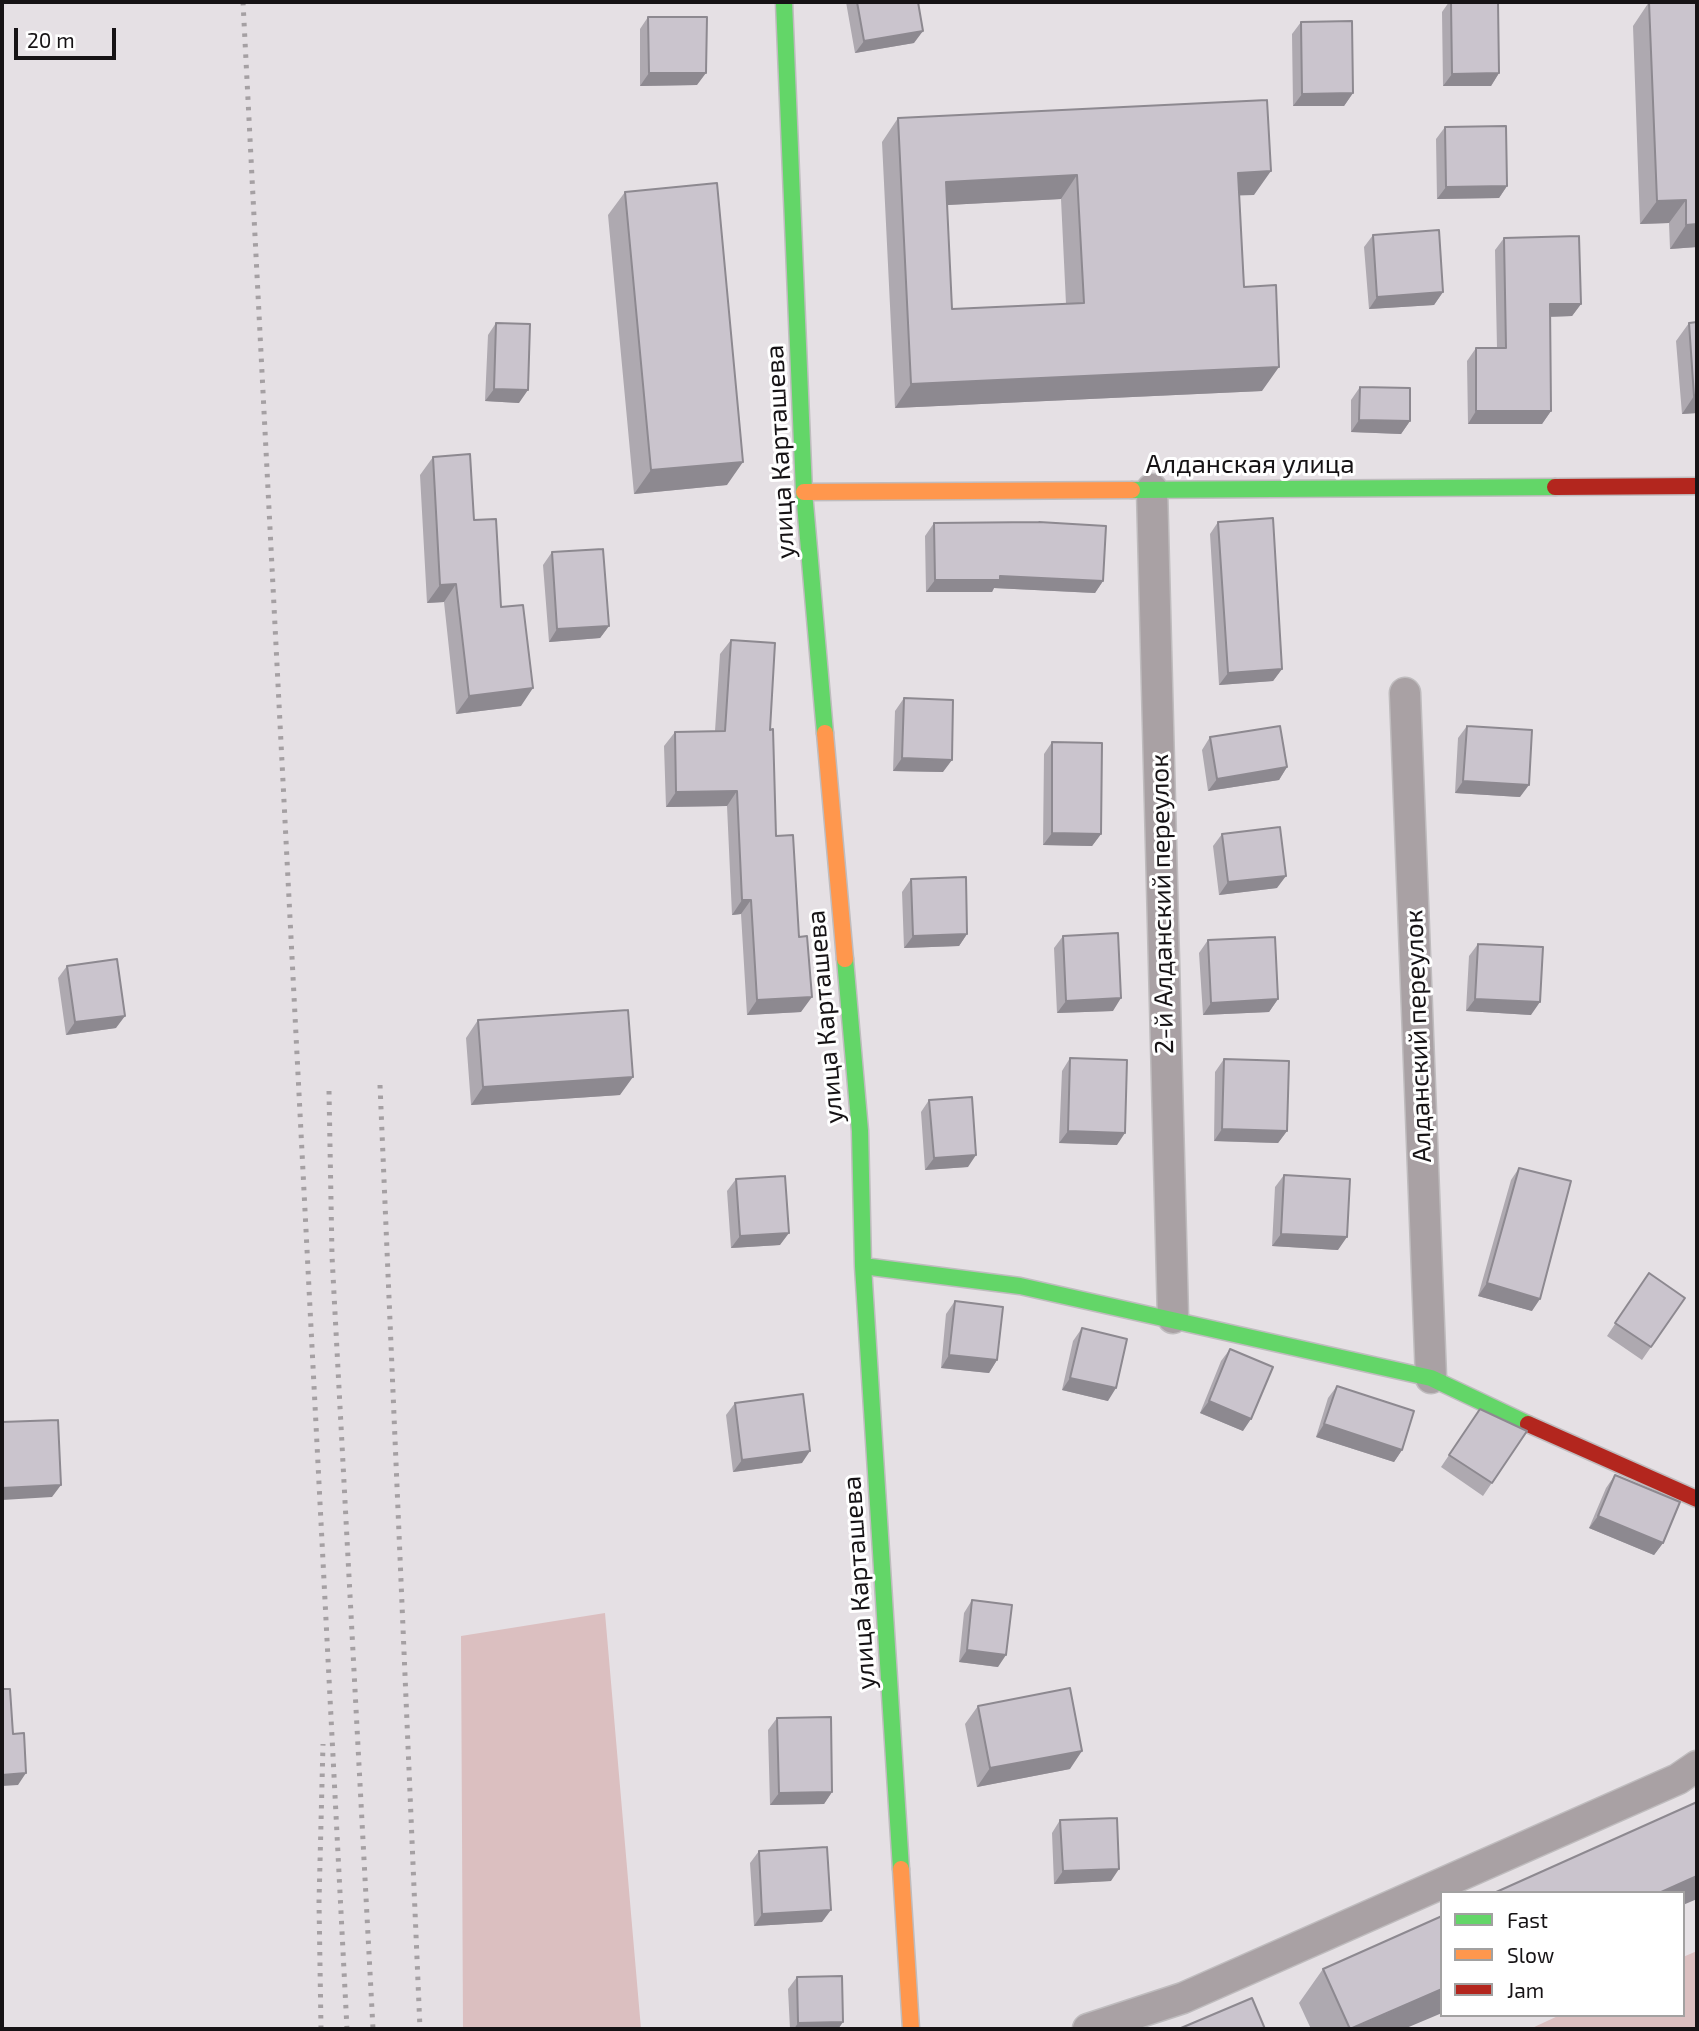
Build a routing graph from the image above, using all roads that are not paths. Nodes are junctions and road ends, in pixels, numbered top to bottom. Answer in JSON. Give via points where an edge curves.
{"nodes":[{"id":1,"x":784,"y":2,"type":"edge"},
{"id":2,"x":1697,"y":486,"type":"edge"},
{"id":3,"x":1152,"y":489,"type":"junction"},
{"id":4,"x":804,"y":492,"type":"junction"},
{"id":5,"x":1405,"y":693,"type":"dead end"},
{"id":6,"x":863,"y":1266,"type":"junction"},
{"id":7,"x":1173,"y":1318,"type":"junction"},
{"id":8,"x":1431,"y":1378,"type":"junction"},
{"id":9,"x":1697,"y":1499,"type":"edge"},
{"id":10,"x":1697,"y":1766,"type":"edge"},
{"id":11,"x":911,"y":2029,"type":"edge"},
{"id":12,"x":1088,"y":2029,"type":"edge"}],
"edges":[{"from":1,"to":4,"type":"main road","name":"улица Карташева"},
{"from":2,"to":3,"type":"main road","name":"Алданская улица"},
{"from":3,"to":4,"type":"main road","name":"Алданская улица"},
{"from":3,"to":7,"type":"street","name":"2-й Алданский переулок"},
{"from":4,"to":6,"type":"main road","name":"улица Карташева","via":[[860,1131]]},
{"from":5,"to":8,"type":"street","name":"Алданский переулок"},
{"from":6,"to":7,"type":"main road","via":[[1020,1286]]},
{"from":6,"to":11,"type":"main road","name":"улица Карташева"},
{"from":7,"to":8,"type":"main road"},
{"from":8,"to":9,"type":"main road"},
{"from":10,"to":12,"type":"street","via":[[1678,1779],[1183,1998]]}]}
